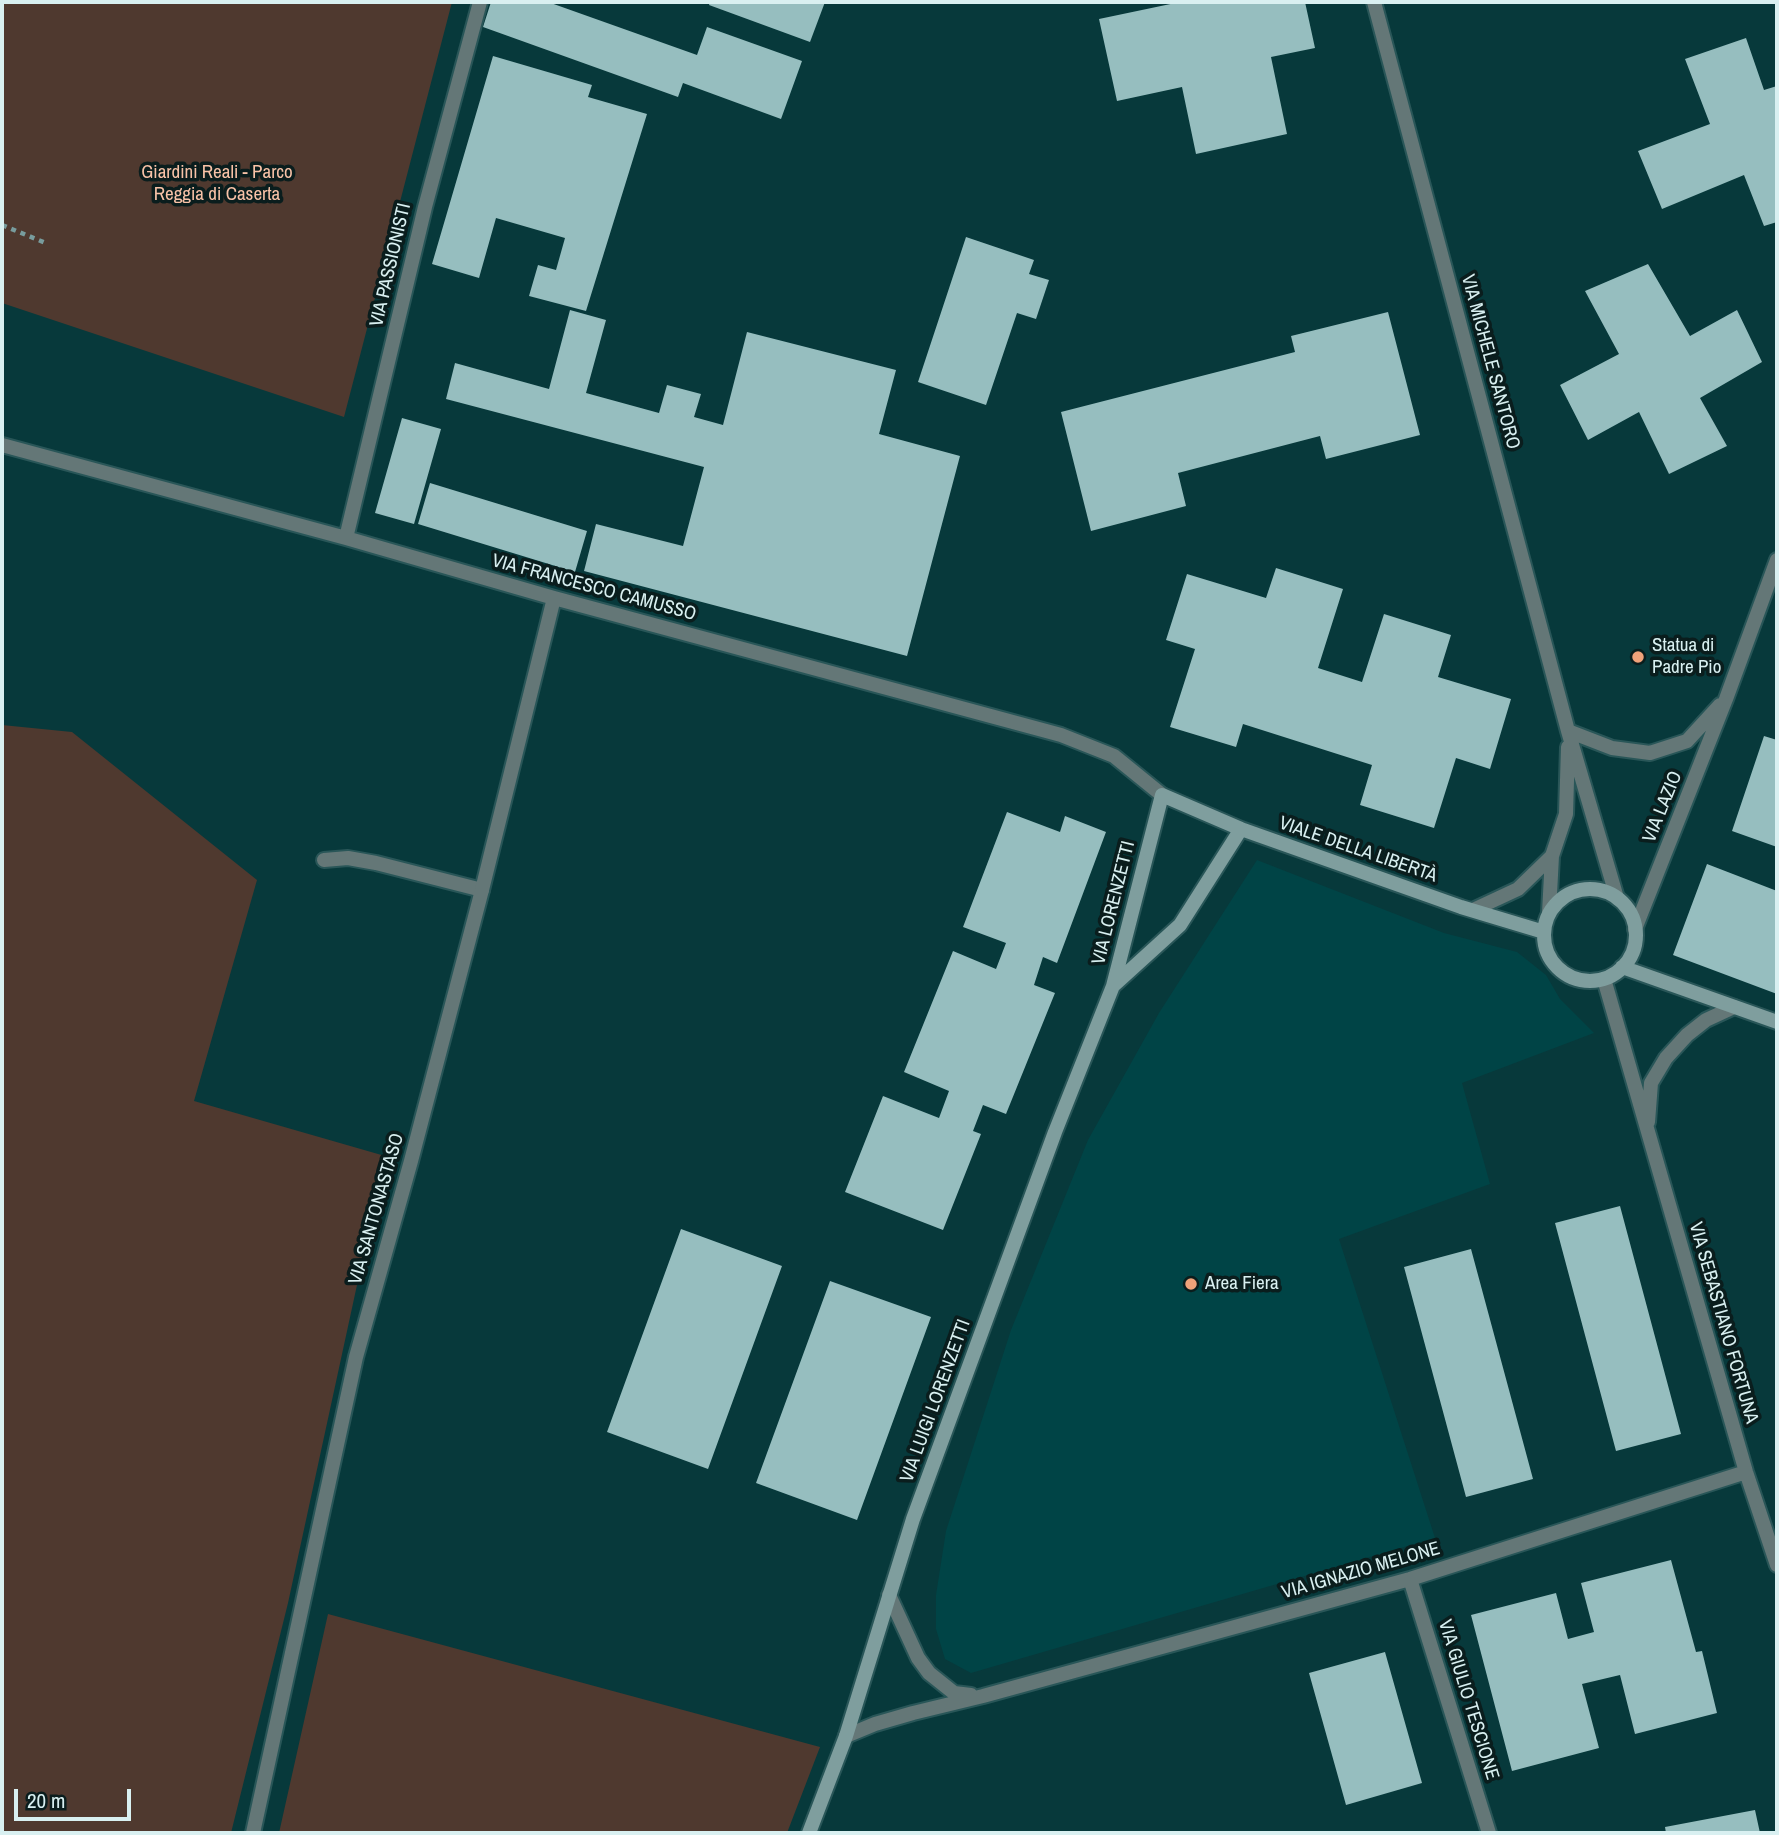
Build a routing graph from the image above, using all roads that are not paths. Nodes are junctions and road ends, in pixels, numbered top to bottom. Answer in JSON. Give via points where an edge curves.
{"nodes":[{"id":1,"x":480,"y":2,"type":"edge"},
{"id":2,"x":1374,"y":2,"type":"edge"},
{"id":3,"x":2,"y":445,"type":"edge"},
{"id":4,"x":346,"y":538,"type":"junction"},
{"id":5,"x":1777,"y":560,"type":"edge"},
{"id":6,"x":554,"y":598,"type":"junction"},
{"id":7,"x":1726,"y":699,"type":"junction"},
{"id":8,"x":1568,"y":731,"type":"junction"},
{"id":9,"x":1162,"y":795,"type":"junction"},
{"id":10,"x":1241,"y":829,"type":"junction"},
{"id":11,"x":1552,"y":856,"type":"junction"},
{"id":12,"x":324,"y":860,"type":"dead end"},
{"id":13,"x":482,"y":890,"type":"junction"},
{"id":14,"x":1617,"y":898,"type":"junction"},
{"id":15,"x":1473,"y":910,"type":"junction"},
{"id":16,"x":1549,"y":913,"type":"junction"},
{"id":17,"x":1635,"y":929,"type":"junction"},
{"id":18,"x":1544,"y":932,"type":"junction"},
{"id":19,"x":1622,"y":967,"type":"junction"},
{"id":20,"x":1604,"y":979,"type":"junction"},
{"id":21,"x":1113,"y":986,"type":"junction"},
{"id":22,"x":1734,"y":1007,"type":"junction"},
{"id":23,"x":1777,"y":1023,"type":"edge"},
{"id":24,"x":1648,"y":1131,"type":"junction"},
{"id":25,"x":1746,"y":1472,"type":"junction"},
{"id":26,"x":1777,"y":1565,"type":"edge"},
{"id":27,"x":1410,"y":1578,"type":"junction"},
{"id":28,"x":889,"y":1595,"type":"junction"},
{"id":29,"x":983,"y":1696,"type":"junction"},
{"id":30,"x":846,"y":1736,"type":"junction"},
{"id":31,"x":253,"y":1833,"type":"edge"},
{"id":32,"x":809,"y":1833,"type":"edge"},
{"id":33,"x":1489,"y":1833,"type":"edge"}],
"edges":[{"from":1,"to":4,"type":"street","name":"VIA PASSIONISTI","via":[[425,206]]},
{"from":2,"to":8,"type":"street","name":"VIA MICHELE SANTORO"},
{"from":3,"to":4,"type":"street","name":"VIA FRANCESCO CAMUSSO"},
{"from":4,"to":6,"type":"street","name":"VIA FRANCESCO CAMUSSO"},
{"from":5,"to":7,"type":"street","name":"VIA LAZIO"},
{"from":6,"to":9,"type":"street","name":"VIA FRANCESCO CAMUSSO","via":[[1061,735],[1114,756]]},
{"from":6,"to":13,"type":"street","name":"VIA SANTONASTASO"},
{"from":7,"to":8,"type":"street","name":"VIA LAZIO","via":[[1687,741],[1650,753],[1612,748]]},
{"from":7,"to":17,"type":"street","name":"VIA LAZIO"},
{"from":8,"to":11,"type":"street","name":"VIA MICHELE SANTORO","via":[[1566,814]]},
{"from":8,"to":14,"type":"street","name":"VIA MICHELE SANTORO"},
{"from":9,"to":10,"type":"street","name":"VIALE DELLA LIBERTÀ"},
{"from":9,"to":21,"type":"street","name":"VIA LORENZETTI"},
{"from":10,"to":15,"type":"street","name":"VIALE DELLA LIBERTÀ"},
{"from":10,"to":21,"type":"street","name":"VIA LORENZETTI","via":[[1180,925]]},
{"from":11,"to":15,"type":"street","name":"VIA MICHELE SANTORO","via":[[1518,889]]},
{"from":11,"to":16,"type":"street","name":"VIA MICHELE SANTORO"},
{"from":12,"to":13,"type":"street","via":[[376,863]]},
{"from":13,"to":31,"type":"street","name":"VIA SANTONASTASO","via":[[356,1357]]},
{"from":14,"to":16,"type":"street","via":[[1587,889],[1559,901]]},
{"from":14,"to":17,"type":"street"},
{"from":15,"to":18,"type":"street","name":"VIALE DELLA LIBERTÀ"},
{"from":16,"to":18,"type":"street"},
{"from":17,"to":19,"type":"street","via":[[1635,943]]},
{"from":18,"to":20,"type":"street","via":[[1551,961],[1561,971],[1582,980]]},
{"from":19,"to":20,"type":"street"},
{"from":19,"to":22,"type":"street"},
{"from":20,"to":24,"type":"street","name":"VIA SEBASTIANO FORTUNA"},
{"from":21,"to":28,"type":"street","name":"VIA LUIGI LORENZETTI","via":[[1050,1144]]},
{"from":22,"to":23,"type":"street"},
{"from":22,"to":24,"type":"street","name":"VIA SEBASTIANO FORTUNA","via":[[1706,1020],[1666,1058],[1651,1083]]},
{"from":24,"to":25,"type":"street","name":"VIA SEBASTIANO FORTUNA"},
{"from":25,"to":26,"type":"street","name":"VIA SEBASTIANO FORTUNA"},
{"from":25,"to":27,"type":"street","name":"VIA IGNAZIO MELONE"},
{"from":27,"to":29,"type":"street","name":"VIA IGNAZIO MELONE"},
{"from":27,"to":33,"type":"street","name":"VIA GIULIO TESCIONE"},
{"from":28,"to":29,"type":"street","name":"VIA IGNAZIO MELONE","via":[[929,1673],[954,1693]]},
{"from":28,"to":30,"type":"street","name":"VIA LUIGI LORENZETTI"},
{"from":29,"to":30,"type":"street","name":"VIA IGNAZIO MELONE"},
{"from":30,"to":32,"type":"street","name":"VIA LUIGI LORENZETTI"}]}
